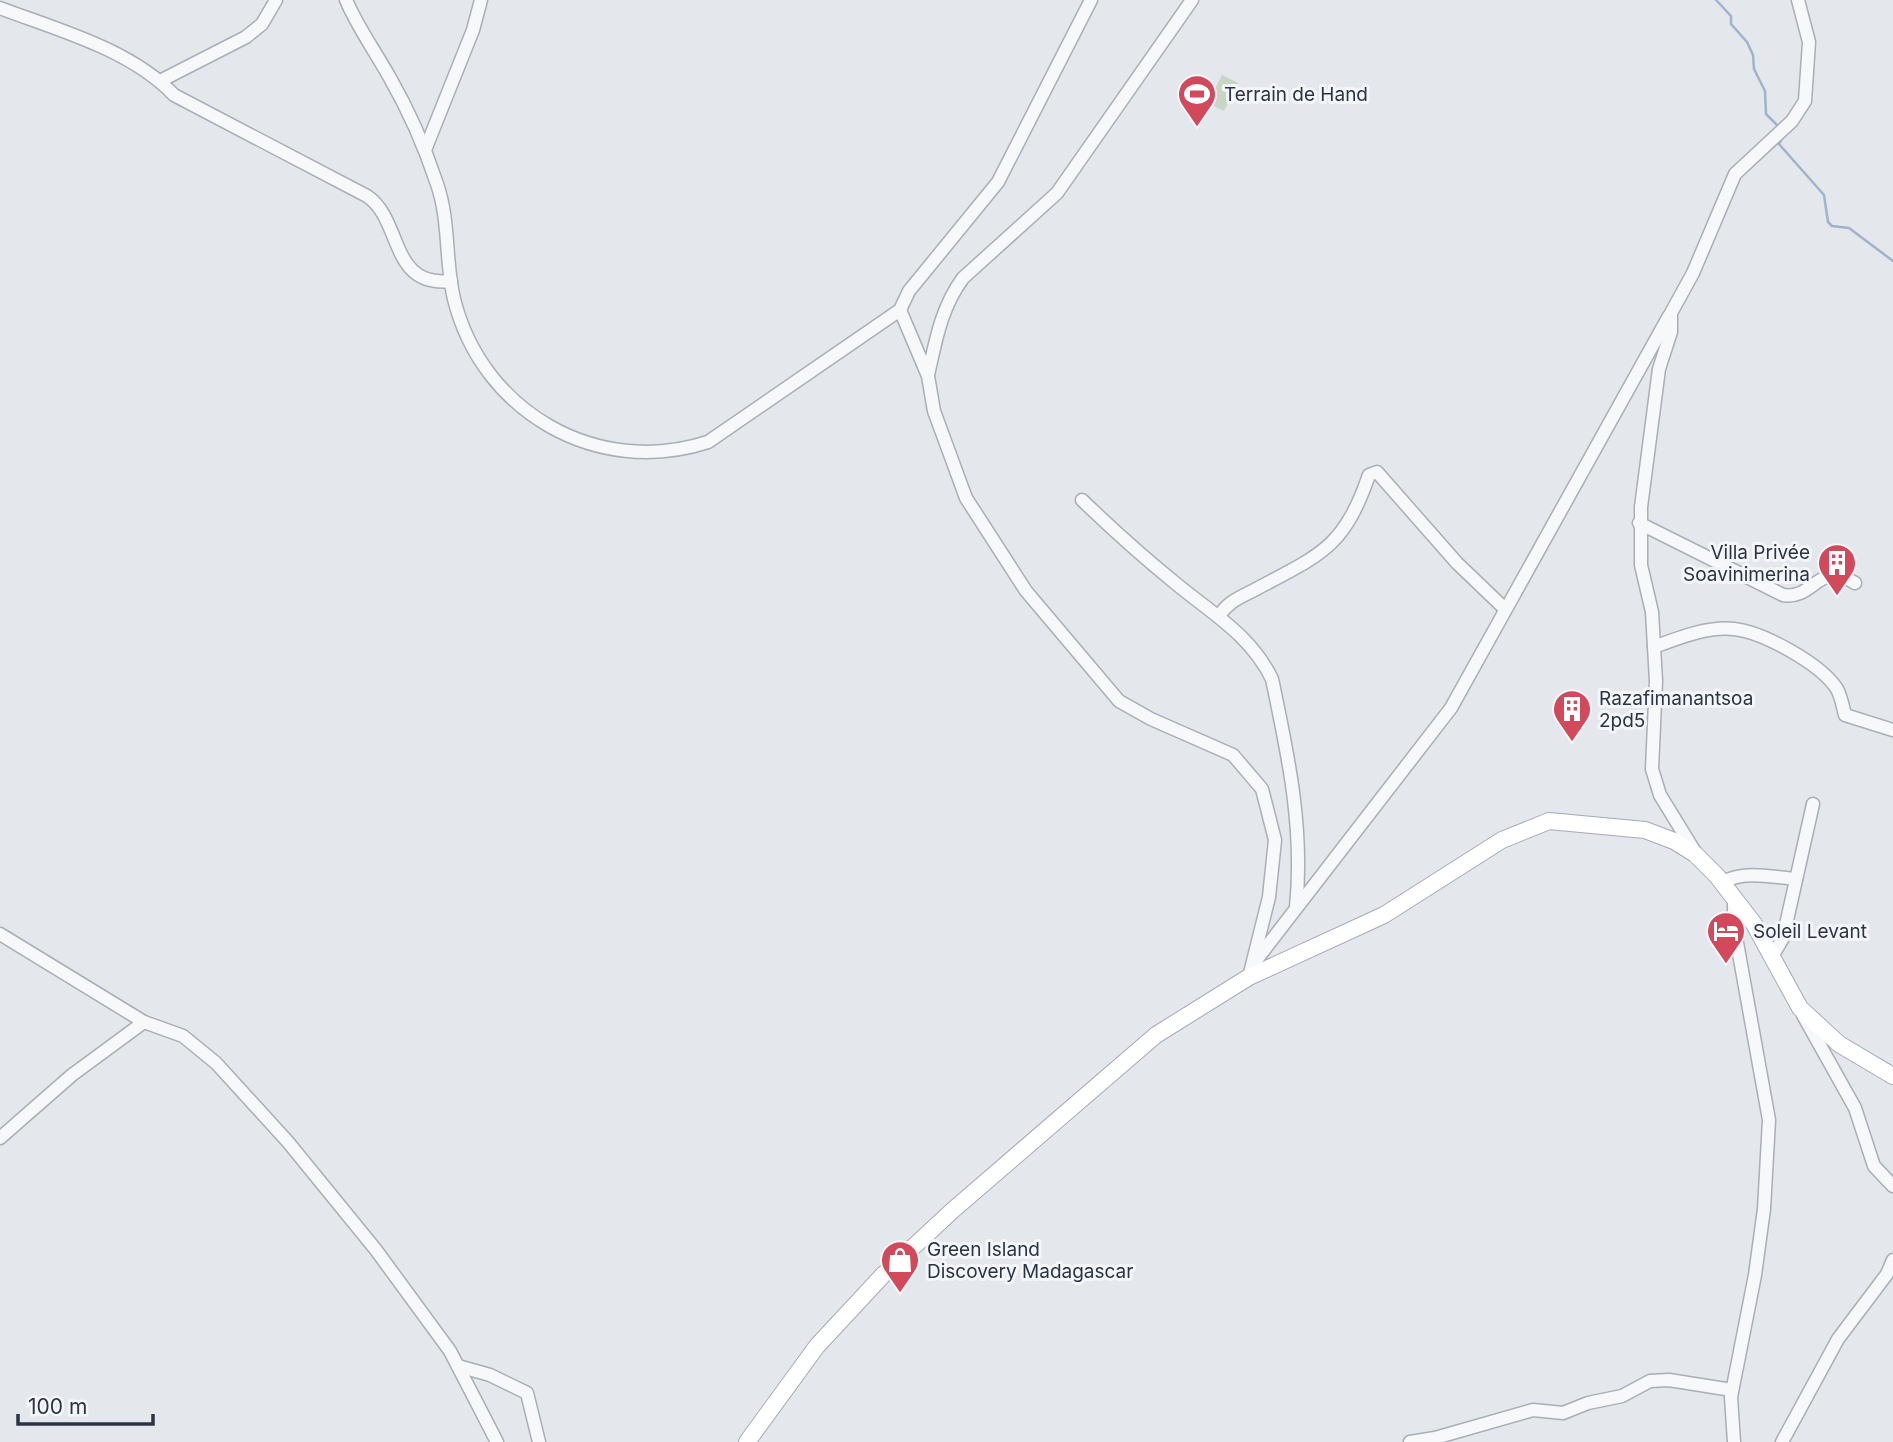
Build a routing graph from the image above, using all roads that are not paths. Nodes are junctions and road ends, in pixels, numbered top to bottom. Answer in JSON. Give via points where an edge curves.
{"nodes":[{"id":1,"x":276,"y":0,"type":"edge"},
{"id":2,"x":346,"y":0,"type":"edge"},
{"id":3,"x":481,"y":0,"type":"edge"},
{"id":4,"x":1091,"y":0,"type":"edge"},
{"id":5,"x":1192,"y":0,"type":"edge"},
{"id":6,"x":1798,"y":0,"type":"edge"},
{"id":7,"x":0,"y":8,"type":"edge"},
{"id":8,"x":160,"y":81,"type":"junction"},
{"id":9,"x":425,"y":150,"type":"junction"},
{"id":10,"x":451,"y":281,"type":"junction"},
{"id":11,"x":900,"y":310,"type":"junction"},
{"id":12,"x":1671,"y":313,"type":"junction"},
{"id":13,"x":928,"y":376,"type":"junction"},
{"id":14,"x":1082,"y":500,"type":"dead end"},
{"id":15,"x":1639,"y":523,"type":"junction"},
{"id":16,"x":1855,"y":583,"type":"dead end"},
{"id":17,"x":1504,"y":609,"type":"junction"},
{"id":18,"x":1219,"y":616,"type":"junction"},
{"id":19,"x":1654,"y":647,"type":"junction"},
{"id":20,"x":1893,"y":730,"type":"edge"},
{"id":21,"x":1813,"y":804,"type":"dead end"},
{"id":22,"x":1695,"y":853,"type":"junction"},
{"id":23,"x":1796,"y":879,"type":"junction"},
{"id":24,"x":1723,"y":882,"type":"junction"},
{"id":25,"x":1734,"y":896,"type":"junction"},
{"id":26,"x":1296,"y":907,"type":"junction"},
{"id":27,"x":0,"y":934,"type":"edge"},
{"id":28,"x":1773,"y":955,"type":"junction"},
{"id":29,"x":1252,"y":970,"type":"junction"},
{"id":30,"x":1800,"y":1009,"type":"junction"},
{"id":31,"x":144,"y":1022,"type":"junction"},
{"id":32,"x":1893,"y":1076,"type":"edge"},
{"id":33,"x":0,"y":1138,"type":"edge"},
{"id":34,"x":1893,"y":1186,"type":"edge"},
{"id":35,"x":1893,"y":1260,"type":"edge"},
{"id":36,"x":458,"y":1366,"type":"junction"},
{"id":37,"x":1732,"y":1390,"type":"junction"},
{"id":38,"x":497,"y":1442,"type":"edge"},
{"id":39,"x":540,"y":1442,"type":"edge"},
{"id":40,"x":747,"y":1442,"type":"edge"},
{"id":41,"x":1410,"y":1442,"type":"edge"},
{"id":42,"x":1734,"y":1442,"type":"edge"},
{"id":43,"x":1782,"y":1442,"type":"edge"}],
"edges":[{"from":1,"to":8,"type":"street","via":[[262,24],[246,37]]},
{"from":2,"to":9,"type":"street"},
{"from":3,"to":9,"type":"street"},
{"from":4,"to":11,"type":"street","via":[[998,182],[909,291]]},
{"from":5,"to":13,"type":"street","via":[[1057,193],[963,278],[940,322]]},
{"from":6,"to":12,"type":"street","via":[[1809,42],[1801,111],[1735,174]]},
{"from":7,"to":8,"type":"street","via":[[114,54]]},
{"from":8,"to":10,"type":"street","via":[[174,95],[376,202],[394,245],[416,276]]},
{"from":9,"to":10,"type":"street","via":[[439,187]]},
{"from":10,"to":11,"type":"street","via":[[471,347],[490,375],[526,412],[601,448],[639,453],[678,452],[708,442]]},
{"from":11,"to":13,"type":"street"},
{"from":12,"to":15,"type":"street"},
{"from":12,"to":17,"type":"street"},
{"from":13,"to":29,"type":"street","via":[[934,411],[966,498],[1049,620],[1119,701],[1233,755],[1262,789],[1275,840],[1269,897],[1257,932]]},
{"from":14,"to":18,"type":"street"},
{"from":15,"to":16,"type":"street","via":[[1783,595],[1798,595],[1833,574]]},
{"from":15,"to":19,"type":"street"},
{"from":17,"to":18,"type":"street","via":[[1377,472],[1369,475],[1337,540],[1300,568],[1227,603]]},
{"from":17,"to":26,"type":"street","via":[[1451,708]]},
{"from":18,"to":26,"type":"street","via":[[1240,633],[1272,678],[1294,785],[1300,869]]},
{"from":19,"to":20,"type":"street","via":[[1725,629],[1753,634],[1815,668],[1837,688],[1845,715]]},
{"from":19,"to":22,"type":"street","via":[[1652,769],[1660,795]]},
{"from":21,"to":23,"type":"street"},
{"from":22,"to":24,"type":"main road"},
{"from":22,"to":29,"type":"main road","via":[[1645,830],[1549,821],[1502,840],[1384,915]]},
{"from":23,"to":24,"type":"street","via":[[1751,875]]},
{"from":23,"to":28,"type":"street","via":[[1783,938]]},
{"from":24,"to":25,"type":"main road"},
{"from":25,"to":28,"type":"main road"},
{"from":25,"to":37,"type":"street","via":[[1734,926],[1769,1120],[1755,1275]]},
{"from":26,"to":29,"type":"street"},
{"from":27,"to":31,"type":"street"},
{"from":28,"to":30,"type":"main road"},
{"from":29,"to":40,"type":"main road","via":[[1156,1035],[917,1242],[817,1346]]},
{"from":30,"to":32,"type":"main road","via":[[1839,1044]]},
{"from":30,"to":34,"type":"street","via":[[1855,1108],[1874,1166]]},
{"from":31,"to":33,"type":"street","via":[[72,1074]]},
{"from":31,"to":36,"type":"street","via":[[183,1036],[216,1063],[376,1250]]},
{"from":35,"to":43,"type":"street","via":[[1838,1339]]},
{"from":36,"to":38,"type":"street"},
{"from":36,"to":39,"type":"street","via":[[527,1394]]},
{"from":37,"to":41,"type":"street","via":[[1650,1381],[1622,1396],[1563,1413],[1533,1410]]},
{"from":37,"to":42,"type":"street"}]}
